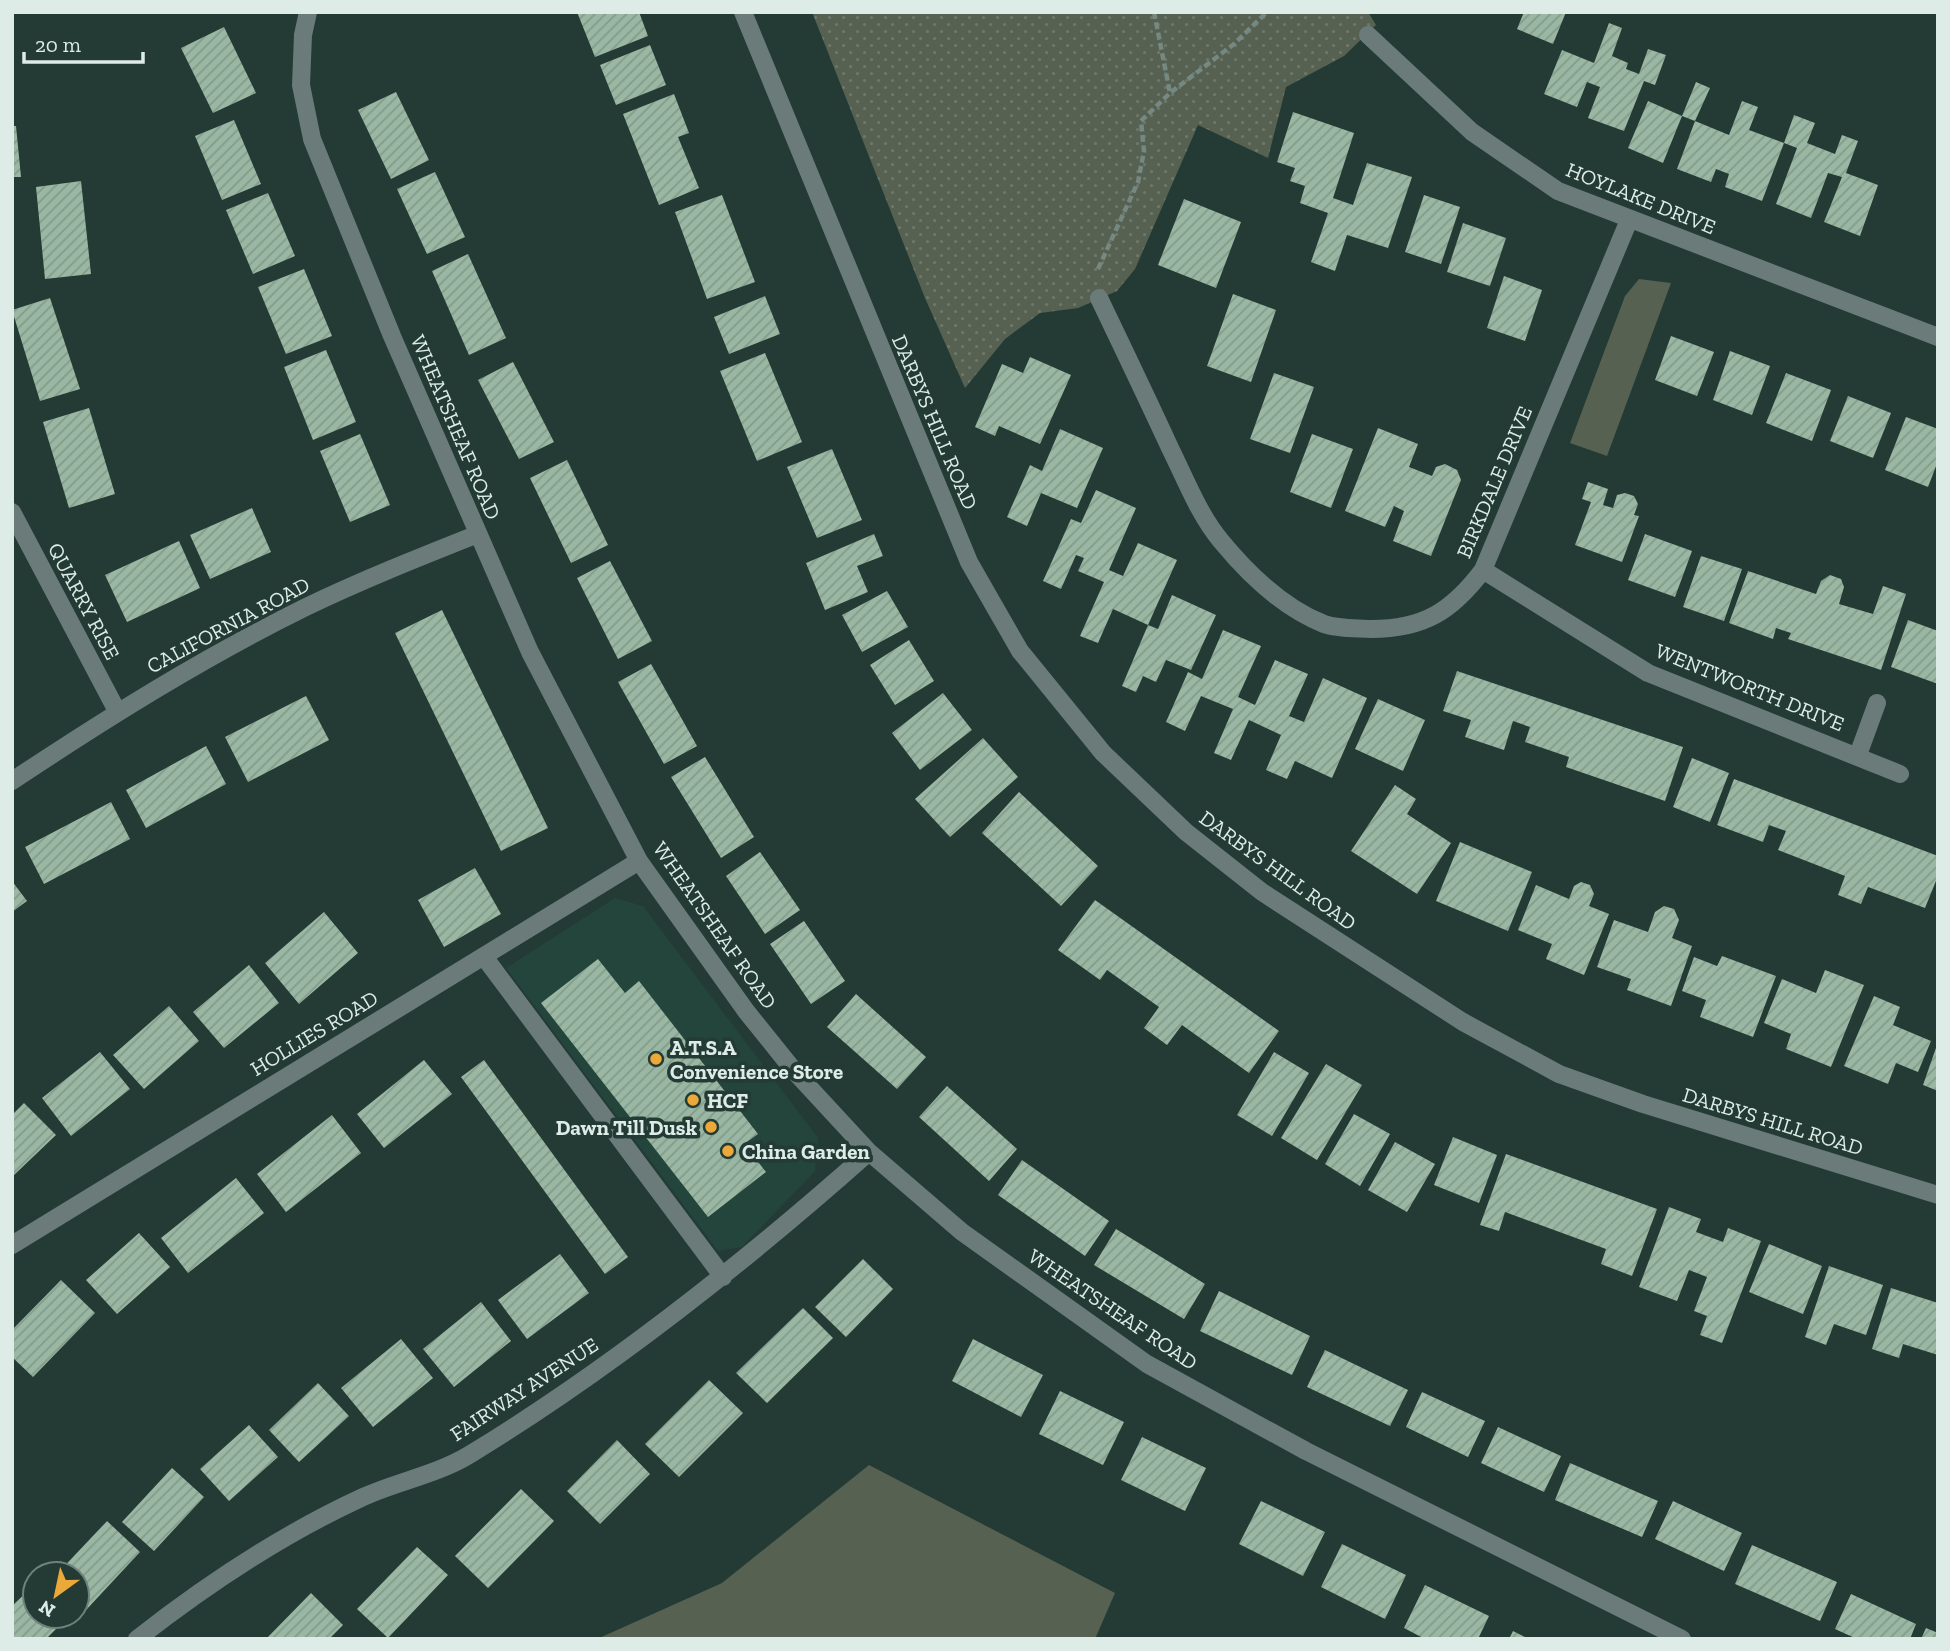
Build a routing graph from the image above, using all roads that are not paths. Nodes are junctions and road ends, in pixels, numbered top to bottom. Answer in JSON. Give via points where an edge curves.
{"nodes":[{"id":1,"x":308,"y":12,"type":"edge"},
{"id":2,"x":743,"y":12,"type":"edge"},
{"id":3,"x":1368,"y":35,"type":"dead end"},
{"id":4,"x":1629,"y":220,"type":"junction"},
{"id":5,"x":1099,"y":298,"type":"road end"},
{"id":6,"x":1938,"y":337,"type":"edge"},
{"id":7,"x":12,"y":512,"type":"edge"},
{"id":8,"x":478,"y":534,"type":"junction"},
{"id":9,"x":1483,"y":570,"type":"junction"},
{"id":10,"x":1877,"y":703,"type":"dead end"},
{"id":11,"x":117,"y":711,"type":"junction"},
{"id":12,"x":1858,"y":755,"type":"junction"},
{"id":13,"x":1900,"y":774,"type":"dead end"},
{"id":14,"x":12,"y":781,"type":"edge"},
{"id":15,"x":639,"y":861,"type":"junction"},
{"id":16,"x":485,"y":958,"type":"junction"},
{"id":17,"x":869,"y":1152,"type":"junction"},
{"id":18,"x":1938,"y":1195,"type":"edge"},
{"id":19,"x":12,"y":1245,"type":"edge"},
{"id":20,"x":723,"y":1277,"type":"junction"},
{"id":21,"x":137,"y":1639,"type":"edge"},
{"id":22,"x":1682,"y":1639,"type":"edge"}],
"edges":[{"from":1,"to":8,"type":"street","name":"WHEATSHEAF ROAD","via":[[301,85],[312,139]]},
{"from":2,"to":18,"type":"street","name":"DARBYS HILL ROAD","via":[[969,562],[1020,651],[1104,753],[1186,832],[1262,891],[1463,1022],[1547,1067],[1643,1104]]},
{"from":3,"to":4,"type":"street","name":"HOYLAKE DRIVE","via":[[1472,132],[1514,163],[1558,191]]},
{"from":4,"to":6,"type":"street","name":"HOYLAKE DRIVE"},
{"from":4,"to":9,"type":"street","name":"BIRKDALE DRIVE"},
{"from":5,"to":9,"type":"street","name":"BIRKDALE DRIVE","via":[[1219,540],[1296,611],[1326,625],[1398,629],[1447,608]]},
{"from":7,"to":11,"type":"street","name":"QUARRY RISE"},
{"from":8,"to":11,"type":"street","name":"CALIFORNIA ROAD","via":[[304,608]]},
{"from":8,"to":15,"type":"street","name":"WHEATSHEAF ROAD","via":[[530,652]]},
{"from":9,"to":12,"type":"street","name":"WENTWORTH DRIVE","via":[[1648,673]]},
{"from":10,"to":12,"type":"street","name":"WENTWORTH DRIVE"},
{"from":11,"to":14,"type":"street","name":"CALIFORNIA ROAD"},
{"from":12,"to":13,"type":"street","name":"WENTWORTH DRIVE"},
{"from":15,"to":16,"type":"street","name":"HOLLIES ROAD"},
{"from":15,"to":17,"type":"street","name":"WHEATSHEAF ROAD","via":[[787,1062]]},
{"from":16,"to":19,"type":"street","name":"HOLLIES ROAD","via":[[314,1057]]},
{"from":16,"to":20,"type":"street"},
{"from":17,"to":20,"type":"street","name":"FAIRWAY AVENUE"},
{"from":17,"to":22,"type":"street","name":"WHEATSHEAF ROAD","via":[[962,1232],[1147,1364],[1306,1451]]},
{"from":20,"to":21,"type":"street","name":"FAIRWAY AVENUE","via":[[576,1385],[466,1457],[360,1499],[277,1544],[194,1595]]}]}
